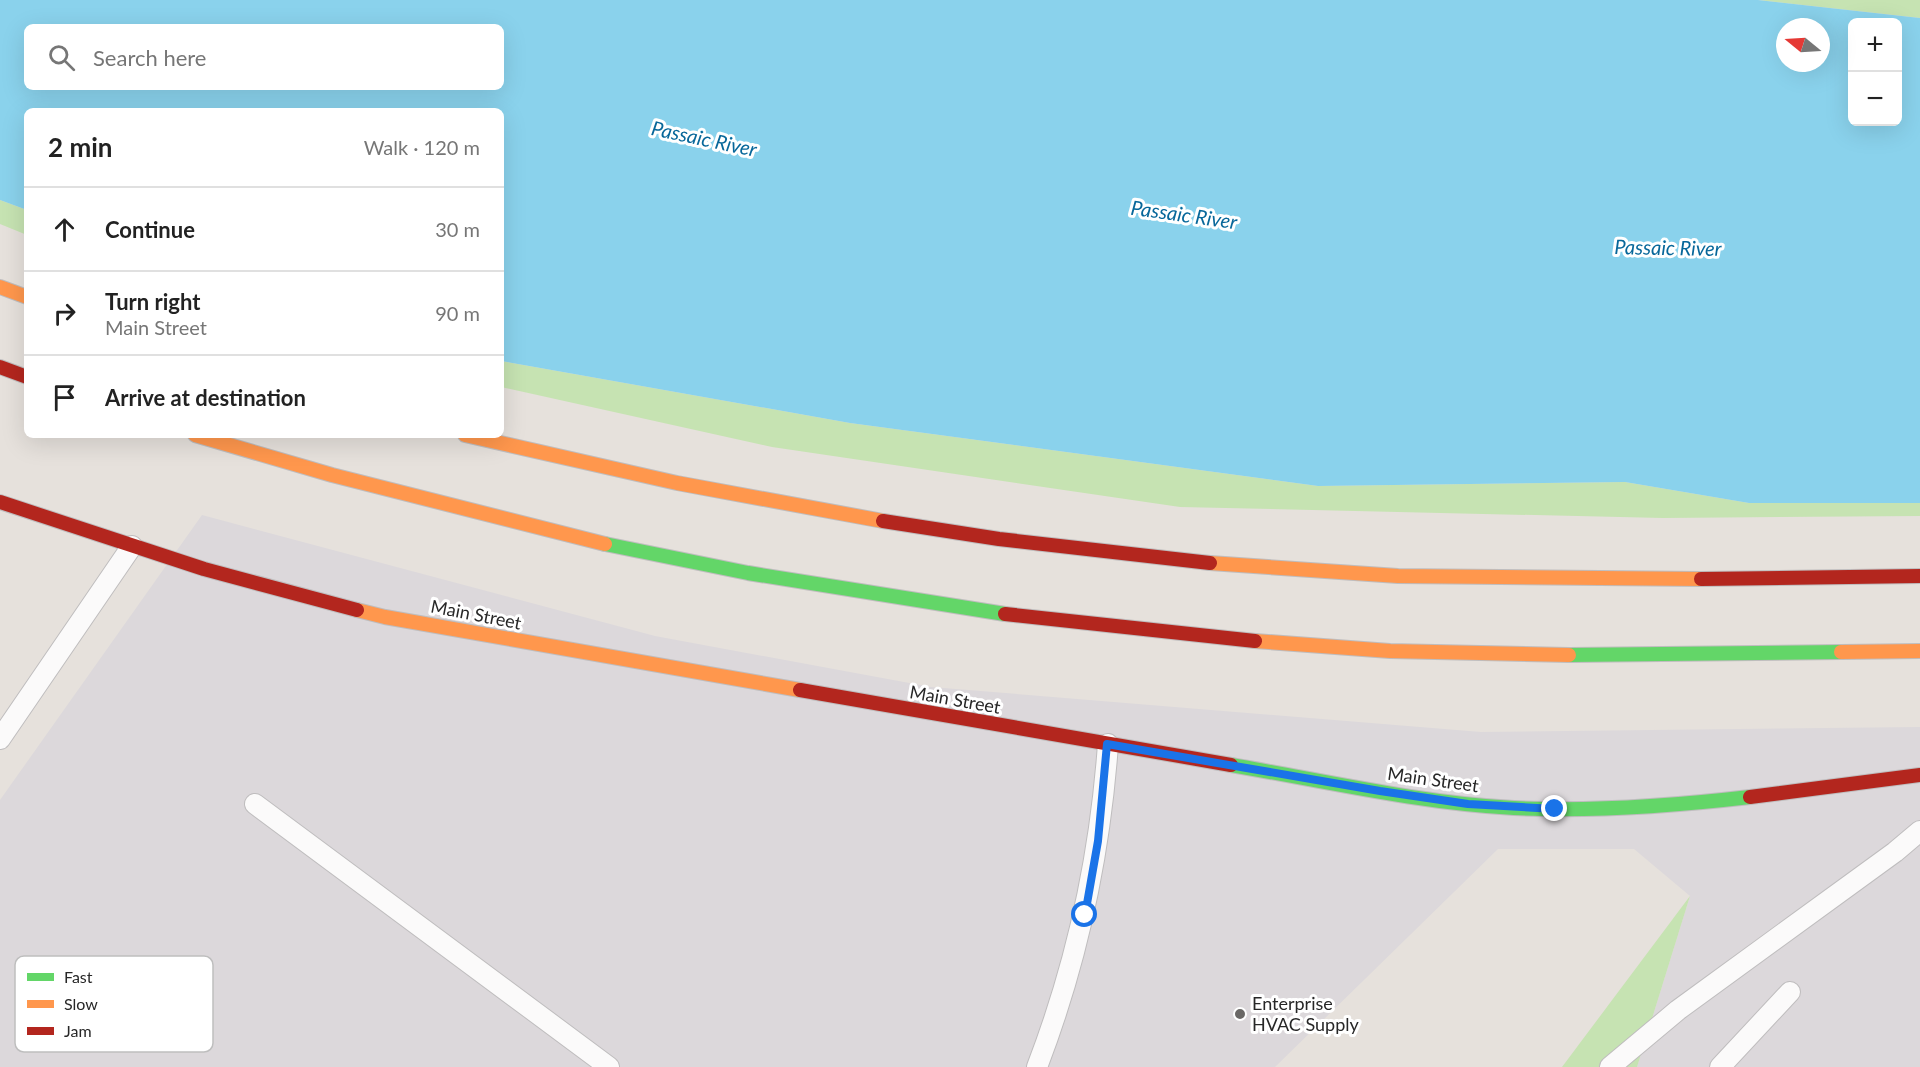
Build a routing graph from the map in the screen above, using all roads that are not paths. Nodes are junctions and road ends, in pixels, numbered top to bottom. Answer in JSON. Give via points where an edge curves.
{"nodes":[{"id":1,"x":0,"y":287,"type":"edge"},
{"id":2,"x":24,"y":296,"type":"edge"},
{"id":3,"x":0,"y":367,"type":"edge"},
{"id":4,"x":24,"y":376,"type":"edge"},
{"id":5,"x":205,"y":438,"type":"edge"},
{"id":6,"x":477,"y":438,"type":"edge"},
{"id":7,"x":0,"y":502,"type":"edge"},
{"id":8,"x":132,"y":546,"type":"junction"},
{"id":9,"x":1920,"y":576,"type":"edge"},
{"id":10,"x":1920,"y":651,"type":"edge"},
{"id":11,"x":0,"y":739,"type":"edge"},
{"id":12,"x":1107,"y":744,"type":"junction"},
{"id":13,"x":1920,"y":775,"type":"edge"},
{"id":14,"x":255,"y":804,"type":"dead end"},
{"id":15,"x":1920,"y":831,"type":"edge"},
{"id":16,"x":1790,"y":992,"type":"dead end"},
{"id":17,"x":609,"y":1067,"type":"edge"},
{"id":18,"x":1037,"y":1067,"type":"edge"},
{"id":19,"x":1610,"y":1067,"type":"edge"},
{"id":20,"x":1720,"y":1067,"type":"edge"}],
"edges":[{"from":1,"to":2,"type":"main road"},
{"from":3,"to":4,"type":"main road"},
{"from":5,"to":10,"type":"main road","via":[[423,502],[551,534],[801,584],[1058,623],[1318,647],[1443,653]]},
{"from":6,"to":9,"type":"main road","via":[[814,510],[1067,548],[1194,562],[1547,580]]},
{"from":7,"to":8,"type":"main road","name":"Main Street"},
{"from":8,"to":11,"type":"lane"},
{"from":8,"to":12,"type":"main road","name":"Main Street","via":[[287,593],[385,617]]},
{"from":12,"to":13,"type":"main road","name":"Main Street","via":[[1391,793],[1468,804],[1555,809],[1732,800]]},
{"from":12,"to":18,"type":"lane","via":[[1098,841],[1085,915],[1054,1024]]},
{"from":14,"to":17,"type":"lane"},
{"from":15,"to":19,"type":"lane","via":[[1678,1010]]},
{"from":16,"to":20,"type":"lane"}]}
